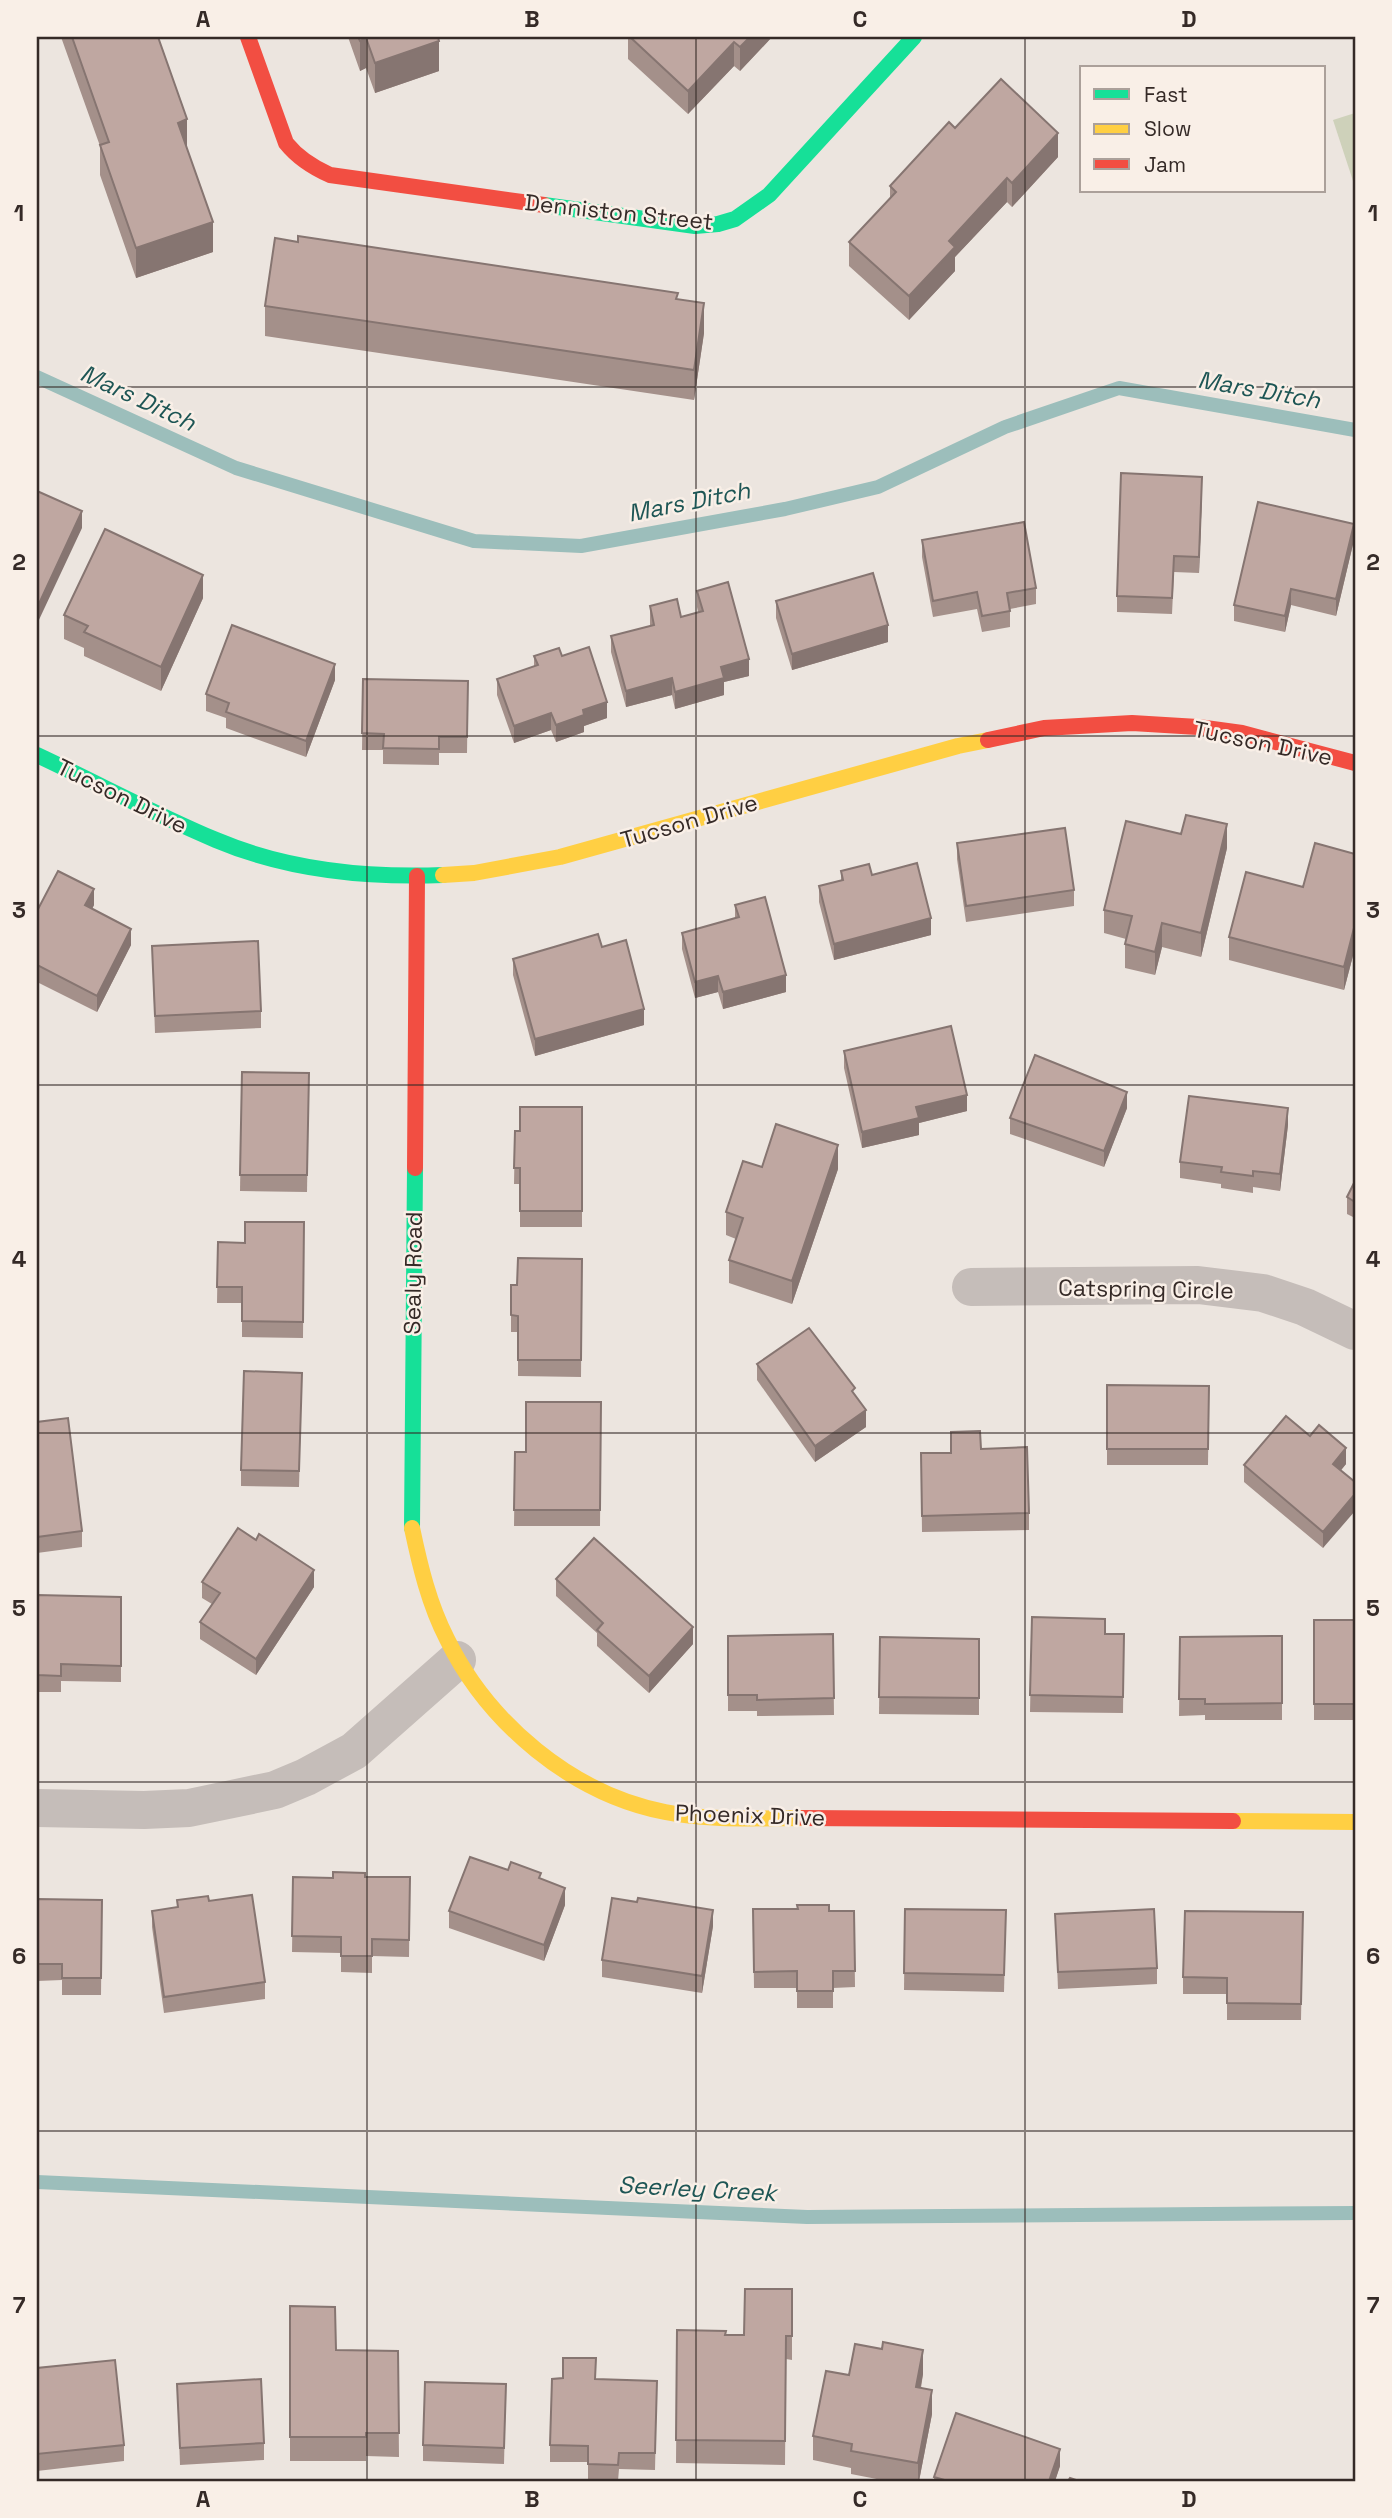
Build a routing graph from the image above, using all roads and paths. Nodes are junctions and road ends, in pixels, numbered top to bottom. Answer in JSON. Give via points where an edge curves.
{"nodes":[{"id":1,"x":247,"y":37,"type":"edge"},
{"id":2,"x":914,"y":37,"type":"edge"},
{"id":3,"x":37,"y":755,"type":"edge"},
{"id":4,"x":1355,"y":763,"type":"edge"},
{"id":5,"x":417,"y":876,"type":"junction"},
{"id":6,"x":971,"y":1287,"type":"dead end"},
{"id":7,"x":1355,"y":1331,"type":"edge"},
{"id":8,"x":457,"y":1660,"type":"junction"},
{"id":9,"x":37,"y":1808,"type":"edge"},
{"id":10,"x":1355,"y":1822,"type":"edge"}],
"edges":[{"from":1,"to":2,"type":"street","name":"Denniston Street","via":[[294,155],[330,175],[695,226],[717,226],[745,215],[769,195]]},
{"from":3,"to":5,"type":"street","name":"Tucson Drive","via":[[218,841],[327,870]]},
{"from":4,"to":5,"type":"street","name":"Tucson Drive","via":[[1242,733],[1198,727],[1121,723],[1044,728],[958,746],[560,858],[474,873]]},
{"from":5,"to":8,"type":"street","name":"Sealy Road","via":[[412,1526],[428,1596]]},
{"from":6,"to":7,"type":"street","name":"Catspring Circle","via":[[1198,1285],[1263,1293]]},
{"from":8,"to":9,"type":"street","via":[[354,1751],[275,1790],[189,1808]]},
{"from":8,"to":10,"type":"street","name":"Phoenix Drive","via":[[498,1716],[546,1759],[604,1793],[667,1813],[732,1818]]}]}
